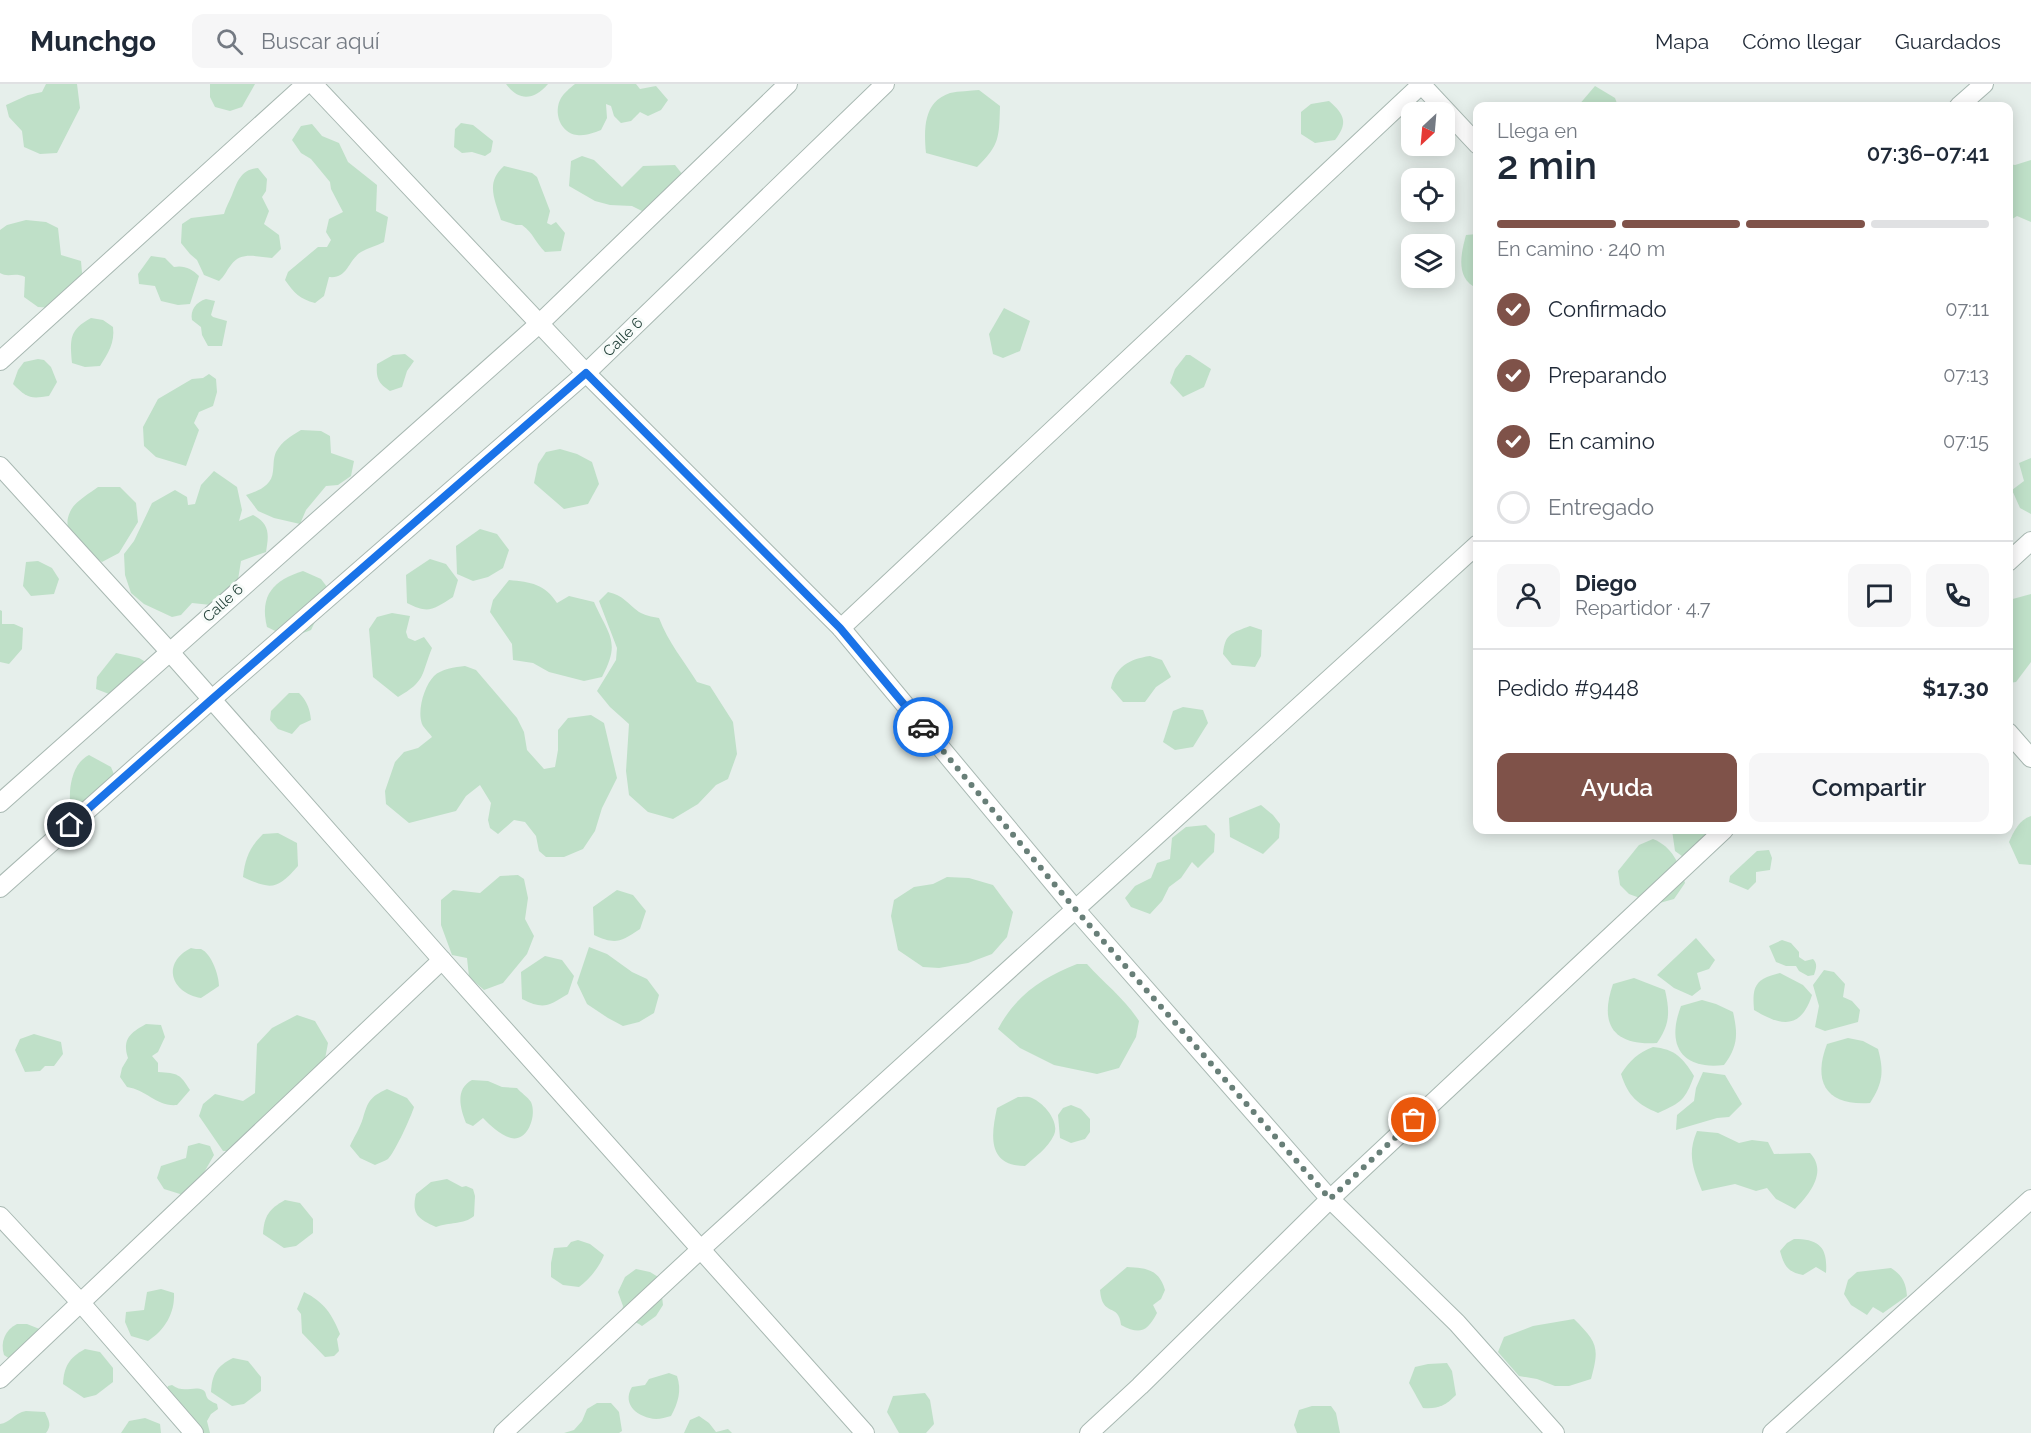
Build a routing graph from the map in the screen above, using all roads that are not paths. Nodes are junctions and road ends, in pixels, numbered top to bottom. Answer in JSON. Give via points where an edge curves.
{"nodes":[{"id":1,"x":306,"y":84,"type":"edge"},
{"id":2,"x":313,"y":84,"type":"edge"},
{"id":3,"x":788,"y":84,"type":"edge"},
{"id":4,"x":885,"y":84,"type":"edge"},
{"id":5,"x":1422,"y":84,"type":"edge"},
{"id":6,"x":1984,"y":84,"type":"edge"},
{"id":7,"x":1964,"y":102,"type":"edge"},
{"id":8,"x":1473,"y":140,"type":"edge"},
{"id":9,"x":540,"y":323,"type":"junction"},
{"id":10,"x":0,"y":361,"type":"edge"},
{"id":11,"x":586,"y":373,"type":"junction"},
{"id":12,"x":0,"y":466,"type":"edge"},
{"id":13,"x":2031,"y":541,"type":"edge"},
{"id":14,"x":1473,"y":549,"type":"edge"},
{"id":15,"x":2013,"y":557,"type":"edge"},
{"id":16,"x":840,"y":628,"type":"junction"},
{"id":17,"x":169,"y":651,"type":"junction"},
{"id":18,"x":211,"y":700,"type":"junction"},
{"id":19,"x":2013,"y":738,"type":"edge"},
{"id":20,"x":2031,"y":758,"type":"edge"},
{"id":21,"x":0,"y":803,"type":"edge"},
{"id":22,"x":1720,"y":834,"type":"edge"},
{"id":23,"x":0,"y":888,"type":"edge"},
{"id":24,"x":1076,"y":910,"type":"junction"},
{"id":25,"x":442,"y":960,"type":"junction"},
{"id":26,"x":1330,"y":1199,"type":"junction"},
{"id":27,"x":2031,"y":1199,"type":"edge"},
{"id":28,"x":0,"y":1216,"type":"edge"},
{"id":29,"x":701,"y":1249,"type":"junction"},
{"id":30,"x":81,"y":1303,"type":"junction"},
{"id":31,"x":0,"y":1379,"type":"edge"},
{"id":32,"x":195,"y":1433,"type":"edge"},
{"id":33,"x":503,"y":1433,"type":"edge"},
{"id":34,"x":865,"y":1433,"type":"edge"},
{"id":35,"x":1089,"y":1433,"type":"edge"},
{"id":36,"x":1555,"y":1433,"type":"edge"},
{"id":37,"x":1772,"y":1433,"type":"edge"}],
"edges":[{"from":1,"to":10,"type":"street"},
{"from":2,"to":9,"type":"street"},
{"from":3,"to":9,"type":"street","name":"Calle 6"},
{"from":4,"to":11,"type":"street","name":"Calle 6"},
{"from":5,"to":8,"type":"street"},
{"from":5,"to":16,"type":"street"},
{"from":6,"to":7,"type":"street"},
{"from":9,"to":11,"type":"street"},
{"from":9,"to":17,"type":"street","name":"Calle 6"},
{"from":11,"to":16,"type":"street"},
{"from":11,"to":18,"type":"street","name":"Calle 6"},
{"from":12,"to":17,"type":"street"},
{"from":13,"to":15,"type":"street"},
{"from":14,"to":24,"type":"street"},
{"from":16,"to":24,"type":"street"},
{"from":17,"to":18,"type":"street"},
{"from":17,"to":21,"type":"street","name":"Calle 6"},
{"from":18,"to":23,"type":"street","name":"Calle 6"},
{"from":18,"to":25,"type":"street"},
{"from":19,"to":20,"type":"street"},
{"from":22,"to":26,"type":"street"},
{"from":24,"to":26,"type":"street"},
{"from":24,"to":29,"type":"street"},
{"from":25,"to":29,"type":"street"},
{"from":25,"to":30,"type":"street"},
{"from":26,"to":35,"type":"street"},
{"from":26,"to":36,"type":"street","via":[[1457,1323]]},
{"from":27,"to":37,"type":"street"},
{"from":28,"to":30,"type":"street"},
{"from":29,"to":33,"type":"street"},
{"from":29,"to":34,"type":"street"},
{"from":30,"to":31,"type":"street"},
{"from":30,"to":32,"type":"street"}]}
